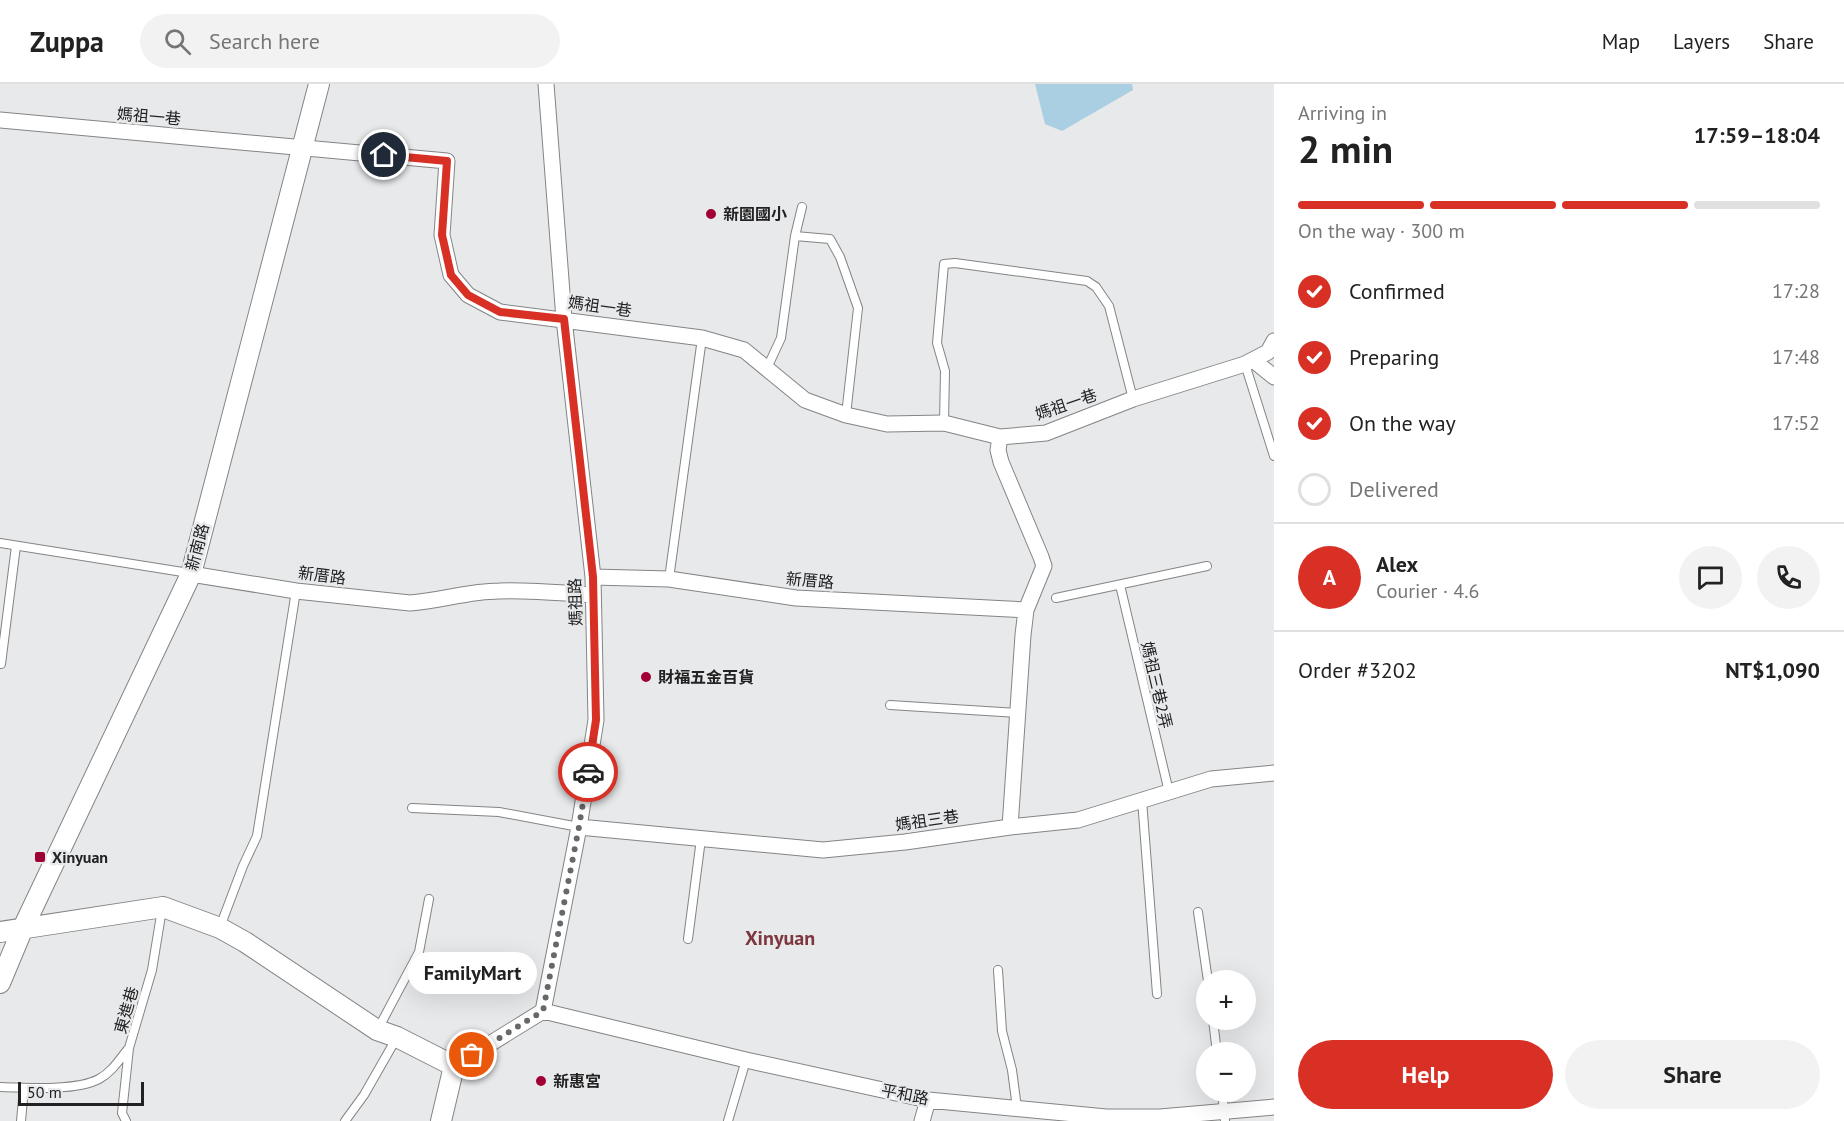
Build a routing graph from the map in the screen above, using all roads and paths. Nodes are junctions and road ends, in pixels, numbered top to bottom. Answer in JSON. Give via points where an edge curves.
{"nodes":[{"id":1,"x":319,"y":84,"type":"edge"},
{"id":2,"x":546,"y":84,"type":"edge"},
{"id":3,"x":0,"y":120,"type":"edge"},
{"id":4,"x":301,"y":147,"type":"junction"},
{"id":5,"x":802,"y":207,"type":"dead end"},
{"id":6,"x":795,"y":236,"type":"junction"},
{"id":7,"x":564,"y":319,"type":"junction"},
{"id":8,"x":702,"y":338,"type":"junction"},
{"id":9,"x":1272,"y":350,"type":"edge"},
{"id":10,"x":1249,"y":362,"type":"junction"},
{"id":11,"x":767,"y":368,"type":"junction"},
{"id":12,"x":1274,"y":377,"type":"edge"},
{"id":13,"x":1133,"y":399,"type":"junction"},
{"id":14,"x":846,"y":415,"type":"junction"},
{"id":15,"x":944,"y":423,"type":"junction"},
{"id":16,"x":1000,"y":437,"type":"junction"},
{"id":17,"x":1274,"y":456,"type":"edge"},
{"id":18,"x":0,"y":543,"type":"edge"},
{"id":19,"x":16,"y":546,"type":"junction"},
{"id":20,"x":1207,"y":566,"type":"dead end"},
{"id":21,"x":191,"y":574,"type":"junction"},
{"id":22,"x":593,"y":577,"type":"junction"},
{"id":23,"x":669,"y":579,"type":"junction"},
{"id":24,"x":1120,"y":585,"type":"junction"},
{"id":25,"x":296,"y":591,"type":"junction"},
{"id":26,"x":593,"y":595,"type":"junction"},
{"id":27,"x":1056,"y":598,"type":"dead end"},
{"id":28,"x":1026,"y":610,"type":"junction"},
{"id":29,"x":1,"y":664,"type":"edge"},
{"id":30,"x":890,"y":705,"type":"dead end"},
{"id":31,"x":1018,"y":713,"type":"junction"},
{"id":32,"x":1274,"y":772,"type":"edge"},
{"id":33,"x":1169,"y":792,"type":"junction"},
{"id":34,"x":1142,"y":800,"type":"junction"},
{"id":35,"x":412,"y":808,"type":"dead end"},
{"id":36,"x":579,"y":827,"type":"junction"},
{"id":37,"x":1010,"y":827,"type":"junction"},
{"id":38,"x":701,"y":839,"type":"junction"},
{"id":39,"x":429,"y":899,"type":"dead end"},
{"id":40,"x":162,"y":907,"type":"junction"},
{"id":41,"x":1198,"y":912,"type":"dead end"},
{"id":42,"x":23,"y":928,"type":"junction"},
{"id":43,"x":220,"y":928,"type":"junction"},
{"id":44,"x":0,"y":932,"type":"edge"},
{"id":45,"x":688,"y":939,"type":"dead end"},
{"id":46,"x":998,"y":970,"type":"dead end"},
{"id":47,"x":1206,"y":970,"type":"edge"},
{"id":48,"x":0,"y":983,"type":"edge"},
{"id":49,"x":1157,"y":994,"type":"dead end"},
{"id":50,"x":543,"y":1011,"type":"junction"},
{"id":51,"x":377,"y":1030,"type":"junction"},
{"id":52,"x":397,"y":1037,"type":"junction"},
{"id":53,"x":129,"y":1048,"type":"junction"},
{"id":54,"x":746,"y":1060,"type":"junction"},
{"id":55,"x":454,"y":1066,"type":"junction"},
{"id":56,"x":0,"y":1087,"type":"edge"},
{"id":57,"x":24,"y":1088,"type":"junction"},
{"id":58,"x":928,"y":1100,"type":"junction"},
{"id":59,"x":1274,"y":1107,"type":"edge"},
{"id":60,"x":1017,"y":1108,"type":"junction"},
{"id":61,"x":1225,"y":1116,"type":"edge"},
{"id":62,"x":1105,"y":1119,"type":"edge"},
{"id":63,"x":21,"y":1121,"type":"edge"},
{"id":64,"x":126,"y":1121,"type":"edge"},
{"id":65,"x":345,"y":1121,"type":"edge"},
{"id":66,"x":441,"y":1121,"type":"edge"},
{"id":67,"x":728,"y":1121,"type":"edge"},
{"id":68,"x":922,"y":1121,"type":"edge"}],
"edges":[{"from":1,"to":4,"type":"street","name":"新南路"},
{"from":2,"to":7,"type":"street","name":"媽祖路"},
{"from":3,"to":4,"type":"street","name":"媽祖一巷"},
{"from":4,"to":7,"type":"street","name":"媽祖一巷","via":[[447,161],[442,235],[451,275],[468,295],[500,312]]},
{"from":4,"to":21,"type":"street","name":"新南路"},
{"from":5,"to":6,"type":"lane"},
{"from":6,"to":11,"type":"lane","via":[[781,338]]},
{"from":6,"to":14,"type":"lane","via":[[830,239],[858,308]]},
{"from":7,"to":8,"type":"street","name":"媽祖一巷"},
{"from":7,"to":22,"type":"street","name":"媽祖路"},
{"from":8,"to":11,"type":"street","name":"媽祖一巷","via":[[744,350]]},
{"from":8,"to":23,"type":"lane"},
{"from":9,"to":10,"type":"street","name":"媽祖一巷"},
{"from":10,"to":12,"type":"street"},
{"from":10,"to":13,"type":"street","name":"媽祖一巷"},
{"from":10,"to":17,"type":"lane"},
{"from":11,"to":14,"type":"street","name":"媽祖一巷","via":[[805,400]]},
{"from":13,"to":15,"type":"lane","via":[[1109,306],[1096,287],[1076,279],[944,264],[937,343],[945,371]]},
{"from":13,"to":16,"type":"street","name":"媽祖一巷","via":[[1046,433]]},
{"from":14,"to":15,"type":"street","name":"媽祖一巷","via":[[887,424]]},
{"from":15,"to":16,"type":"street","name":"媽祖一巷"},
{"from":16,"to":28,"type":"street","via":[[1001,462],[1044,566]]},
{"from":18,"to":19,"type":"lane"},
{"from":19,"to":21,"type":"lane"},
{"from":19,"to":29,"type":"lane"},
{"from":20,"to":24,"type":"lane"},
{"from":21,"to":25,"type":"street","name":"新厝路"},
{"from":21,"to":42,"type":"street","name":"新南路"},
{"from":22,"to":23,"type":"street","name":"新厝路"},
{"from":22,"to":26,"type":"street","name":"媽祖路"},
{"from":23,"to":28,"type":"street","name":"新厝路","via":[[796,598]]},
{"from":24,"to":27,"type":"lane"},
{"from":24,"to":33,"type":"lane","name":"媽祖三巷2弄"},
{"from":25,"to":26,"type":"street","name":"新厝路","via":[[410,603],[498,591]]},
{"from":25,"to":43,"type":"lane","via":[[257,836]]},
{"from":26,"to":36,"type":"street","name":"媽祖路","via":[[596,720]]},
{"from":28,"to":31,"type":"street"},
{"from":30,"to":31,"type":"lane"},
{"from":31,"to":37,"type":"street"},
{"from":32,"to":33,"type":"street","name":"媽祖三巷","via":[[1211,779]]},
{"from":33,"to":34,"type":"street","name":"媽祖三巷"},
{"from":34,"to":37,"type":"street","name":"媽祖三巷","via":[[1078,820]]},
{"from":34,"to":49,"type":"lane"},
{"from":35,"to":36,"type":"lane","via":[[499,812]]},
{"from":36,"to":38,"type":"street","name":"媽祖三巷"},
{"from":36,"to":50,"type":"street","name":"媽祖路"},
{"from":37,"to":38,"type":"street","name":"媽祖三巷","via":[[823,850]]},
{"from":38,"to":45,"type":"lane"},
{"from":39,"to":51,"type":"lane","via":[[419,952]]},
{"from":40,"to":42,"type":"street"},
{"from":40,"to":43,"type":"street"},
{"from":40,"to":53,"type":"lane","name":"東進巷","via":[[152,970]]},
{"from":41,"to":47,"type":"lane"},
{"from":42,"to":44,"type":"street"},
{"from":42,"to":48,"type":"street","name":"新南路"},
{"from":43,"to":51,"type":"street"},
{"from":46,"to":60,"type":"lane","via":[[1002,1031]]},
{"from":50,"to":54,"type":"street","name":"平和路"},
{"from":50,"to":55,"type":"street"},
{"from":51,"to":52,"type":"street"},
{"from":52,"to":55,"type":"street"},
{"from":52,"to":65,"type":"lane"},
{"from":53,"to":57,"type":"lane","via":[[113,1069],[98,1080]]},
{"from":53,"to":64,"type":"lane","name":"東進巷","via":[[122,1113]]},
{"from":54,"to":58,"type":"street","name":"平和路"},
{"from":54,"to":67,"type":"lane"},
{"from":55,"to":66,"type":"street"},
{"from":56,"to":57,"type":"lane"},
{"from":57,"to":63,"type":"lane"},
{"from":58,"to":60,"type":"street","name":"平和路"},
{"from":58,"to":68,"type":"street"},
{"from":59,"to":61,"type":"street","name":"平和路"},
{"from":60,"to":62,"type":"street","name":"平和路"},
{"from":61,"to":62,"type":"street","name":"平和路"}]}
